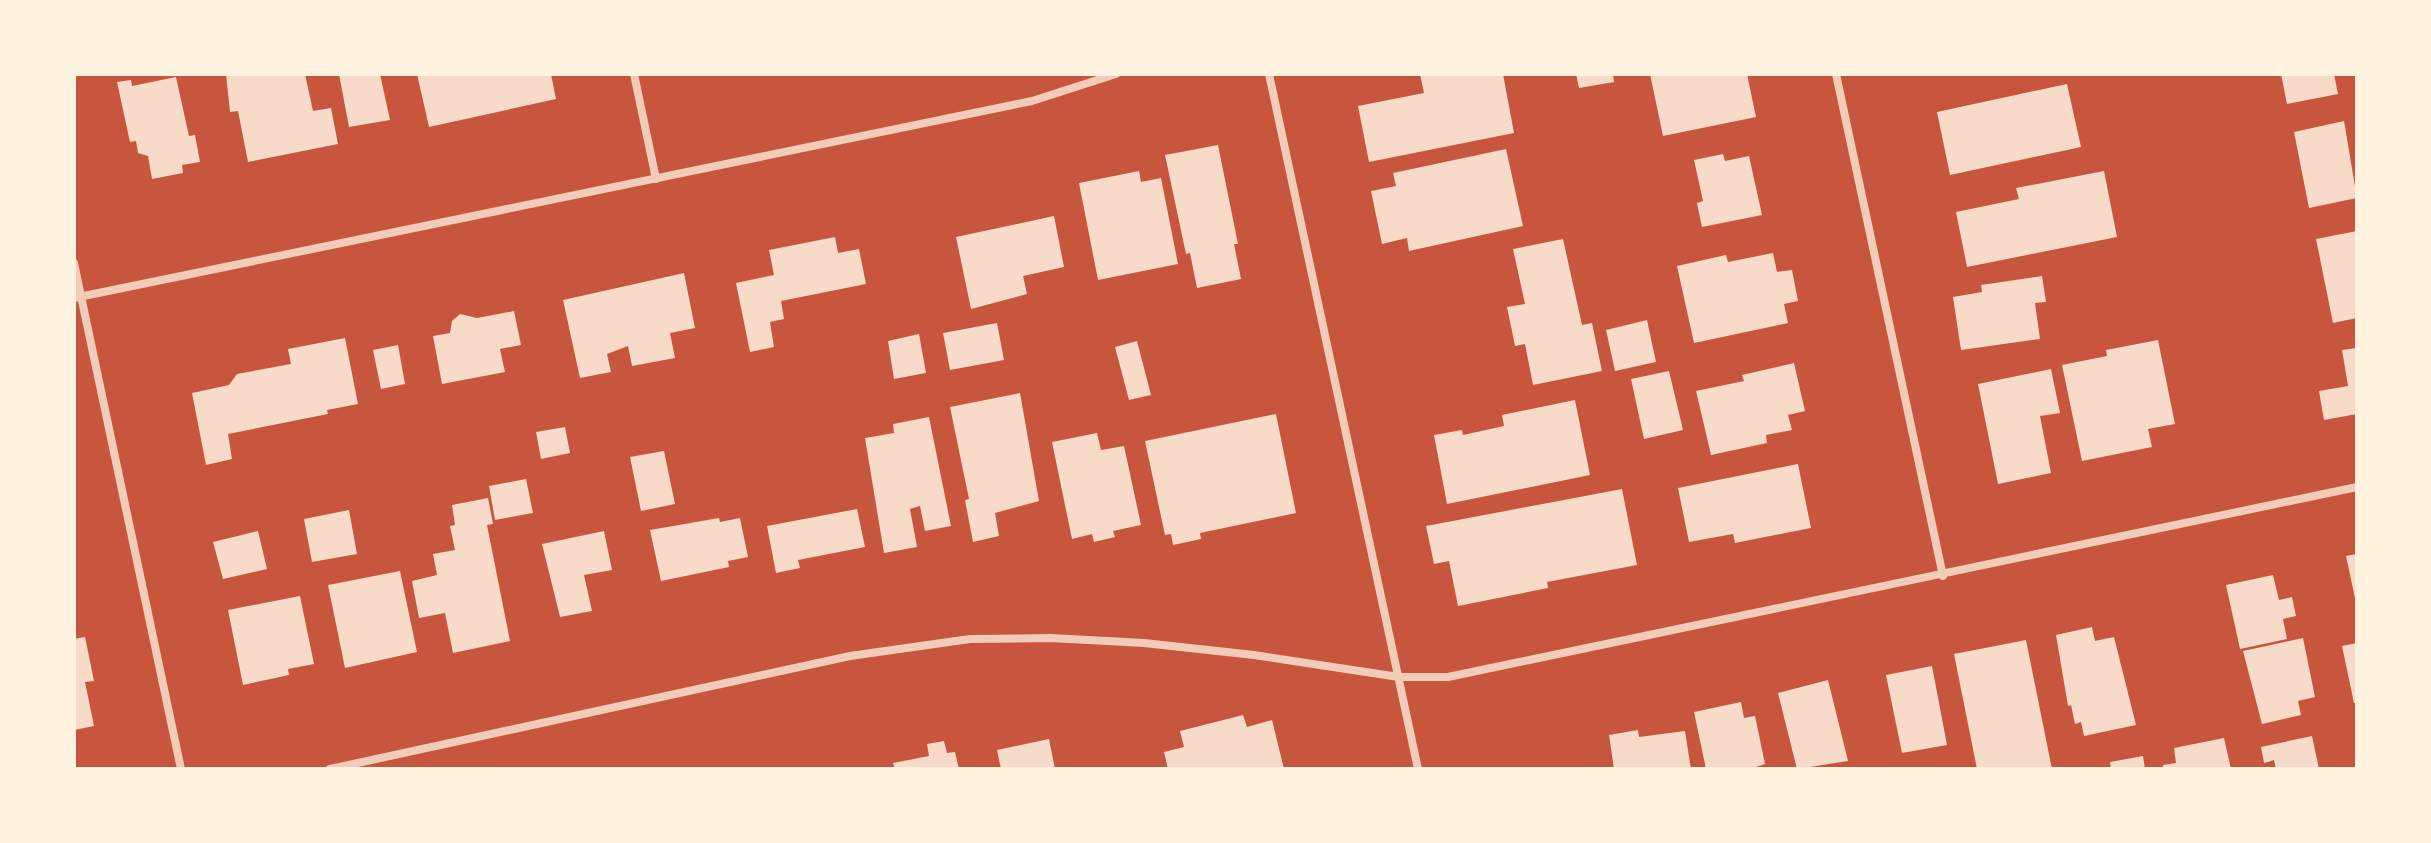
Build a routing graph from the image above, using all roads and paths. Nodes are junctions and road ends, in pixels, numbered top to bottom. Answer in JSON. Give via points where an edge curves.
{"nodes":[{"id":1,"x":634,"y":74,"type":"edge"},
{"id":2,"x":1116,"y":74,"type":"edge"},
{"id":3,"x":1269,"y":74,"type":"edge"},
{"id":4,"x":1836,"y":74,"type":"edge"},
{"id":5,"x":656,"y":179,"type":"junction"},
{"id":6,"x":74,"y":263,"type":"edge"},
{"id":7,"x":78,"y":297,"type":"edge"},
{"id":8,"x":2357,"y":487,"type":"edge"},
{"id":9,"x":1943,"y":576,"type":"junction"},
{"id":10,"x":1399,"y":677,"type":"junction"},
{"id":11,"x":181,"y":769,"type":"edge"},
{"id":12,"x":330,"y":769,"type":"edge"},
{"id":13,"x":1418,"y":769,"type":"edge"}],
"edges":[{"from":1,"to":5,"type":"street"},
{"from":2,"to":5,"type":"street","via":[[1032,101]]},
{"from":3,"to":10,"type":"street"},
{"from":4,"to":9,"type":"street"},
{"from":5,"to":7,"type":"street"},
{"from":6,"to":7,"type":"street"},
{"from":7,"to":11,"type":"street"},
{"from":8,"to":9,"type":"street"},
{"from":9,"to":10,"type":"street","via":[[1448,677]]},
{"from":10,"to":12,"type":"street","via":[[1144,643],[970,639],[850,656]]},
{"from":10,"to":13,"type":"street"}]}
